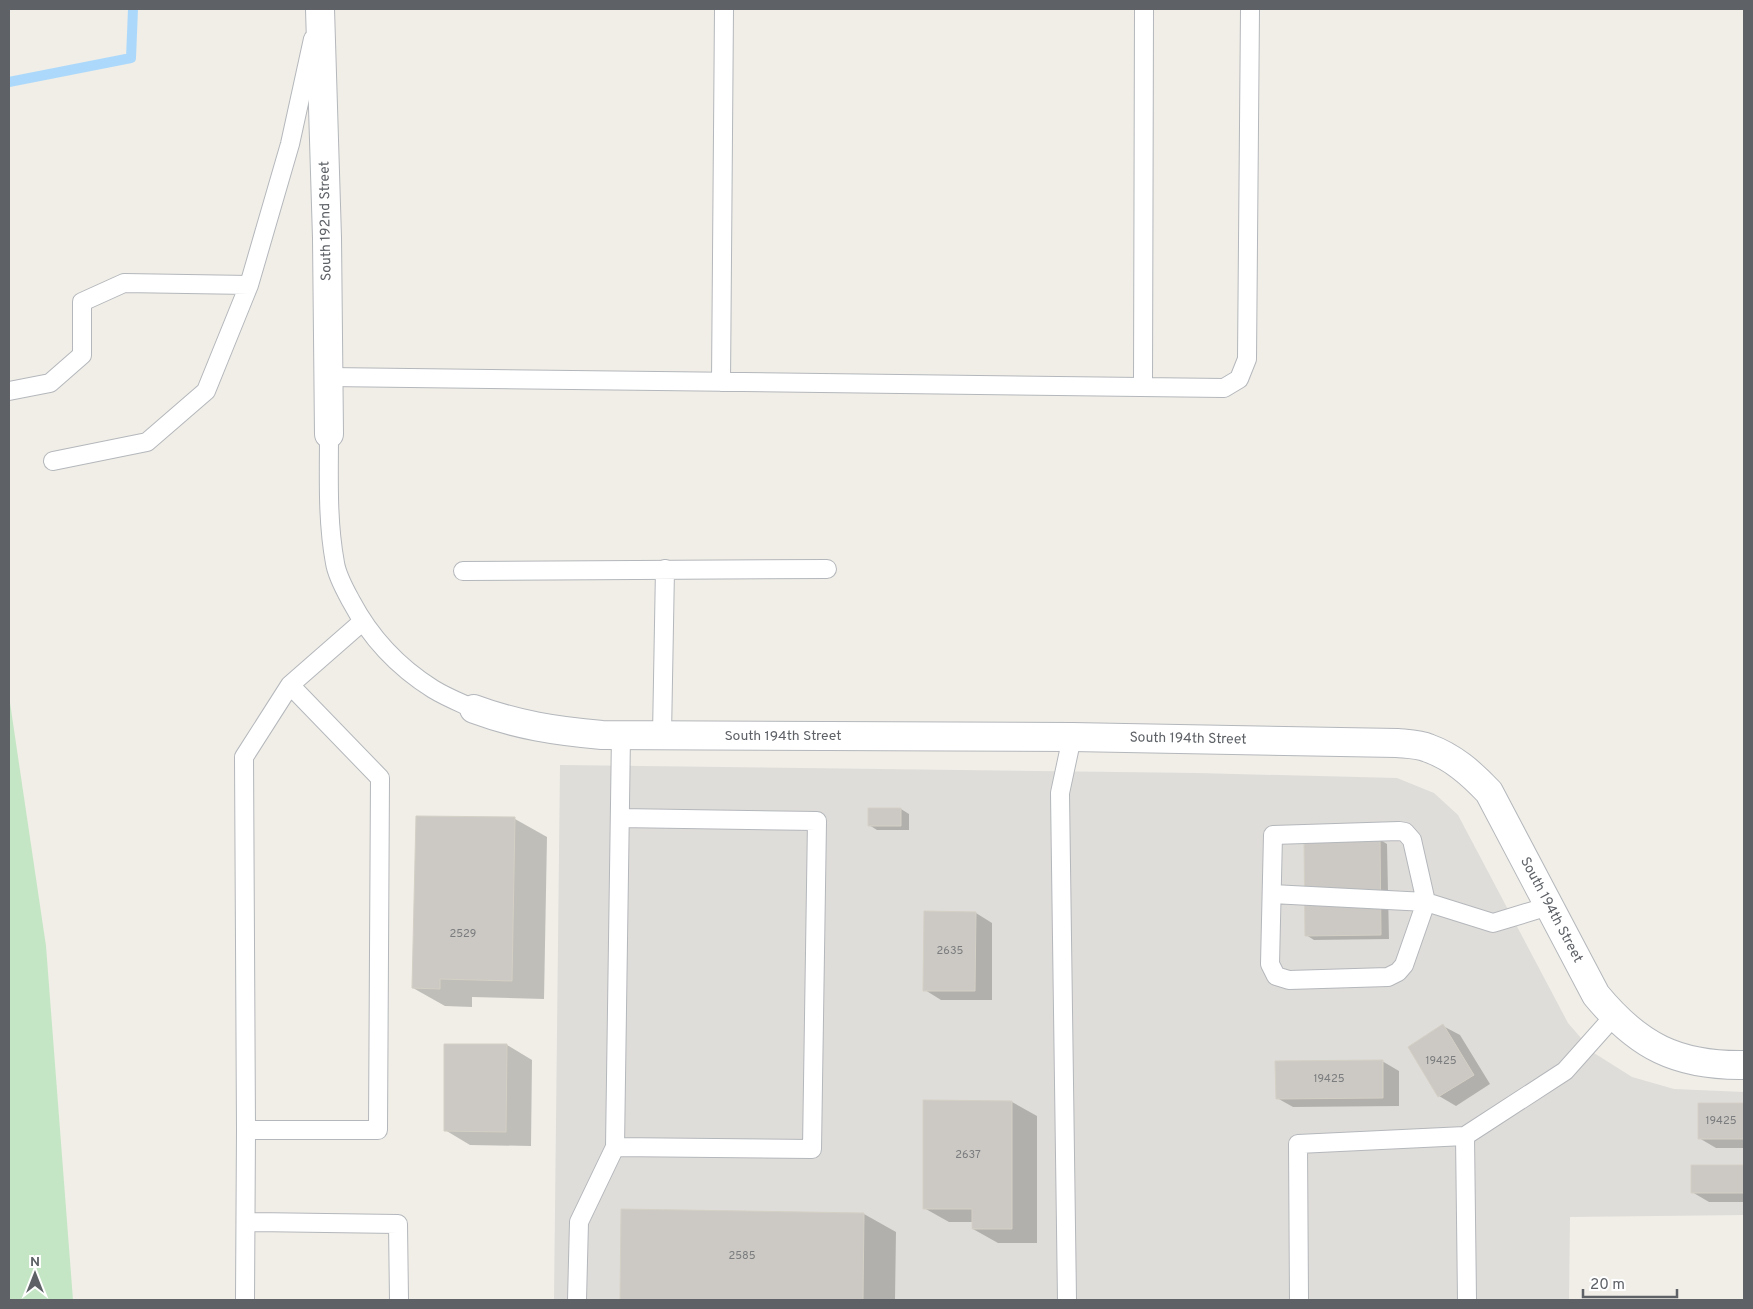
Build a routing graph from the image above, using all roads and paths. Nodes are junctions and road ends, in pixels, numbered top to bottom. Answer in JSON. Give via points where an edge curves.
{"nodes":[{"id":1,"x":319,"y":9,"type":"edge"},
{"id":2,"x":724,"y":9,"type":"edge"},
{"id":3,"x":1144,"y":9,"type":"edge"},
{"id":4,"x":1250,"y":9,"type":"edge"},
{"id":5,"x":249,"y":284,"type":"junction"},
{"id":6,"x":329,"y":377,"type":"junction"},
{"id":7,"x":721,"y":382,"type":"junction"},
{"id":8,"x":1143,"y":386,"type":"junction"},
{"id":9,"x":9,"y":392,"type":"edge"},
{"id":10,"x":329,"y":434,"type":"joint"},
{"id":11,"x":53,"y":461,"type":"dead end"},
{"id":12,"x":827,"y":569,"type":"dead end"},
{"id":13,"x":463,"y":570,"type":"dead end"},
{"id":14,"x":665,"y":570,"type":"junction"},
{"id":15,"x":362,"y":622,"type":"junction"},
{"id":16,"x":290,"y":685,"type":"junction"},
{"id":17,"x":474,"y":709,"type":"joint"},
{"id":18,"x":621,"y":735,"type":"junction"},
{"id":19,"x":662,"y":735,"type":"junction"},
{"id":20,"x":1072,"y":737,"type":"junction"},
{"id":21,"x":620,"y":818,"type":"junction"},
{"id":22,"x":1272,"y":894,"type":"junction"},
{"id":23,"x":1426,"y":902,"type":"junction"},
{"id":24,"x":1549,"y":906,"type":"junction"},
{"id":25,"x":1614,"y":1016,"type":"junction"},
{"id":26,"x":1744,"y":1065,"type":"edge"},
{"id":27,"x":246,"y":1130,"type":"junction"},
{"id":28,"x":1465,"y":1136,"type":"junction"},
{"id":29,"x":615,"y":1147,"type":"junction"},
{"id":30,"x":246,"y":1222,"type":"junction"},
{"id":31,"x":245,"y":1300,"type":"edge"},
{"id":32,"x":399,"y":1300,"type":"edge"},
{"id":33,"x":577,"y":1300,"type":"edge"},
{"id":34,"x":1067,"y":1300,"type":"edge"},
{"id":35,"x":1299,"y":1300,"type":"edge"},
{"id":36,"x":1467,"y":1300,"type":"edge"}],
"edges":[{"from":1,"to":5,"type":"lane","via":[[290,144]]},
{"from":1,"to":6,"type":"street","name":"South 192nd Street"},
{"from":2,"to":7,"type":"lane"},
{"from":3,"to":8,"type":"lane"},
{"from":4,"to":8,"type":"lane","via":[[1247,359],[1239,379],[1224,388]]},
{"from":5,"to":9,"type":"lane","via":[[124,283],[82,302],[82,355],[50,383]]},
{"from":5,"to":11,"type":"lane","via":[[206,391],[147,442]]},
{"from":6,"to":7,"type":"lane"},
{"from":6,"to":10,"type":"street","name":"South 192nd Street"},
{"from":7,"to":8,"type":"lane"},
{"from":10,"to":15,"type":"lane","via":[[330,533],[335,565]]},
{"from":12,"to":14,"type":"lane"},
{"from":13,"to":14,"type":"lane"},
{"from":14,"to":19,"type":"lane"},
{"from":15,"to":16,"type":"lane"},
{"from":15,"to":17,"type":"lane","via":[[406,669],[434,690]]},
{"from":16,"to":27,"type":"lane","via":[[244,757]]},
{"from":16,"to":27,"type":"lane","via":[[380,778],[378,1130]]},
{"from":17,"to":18,"type":"street","name":"South 194th Street","via":[[505,720],[566,732]]},
{"from":18,"to":19,"type":"street","name":"South 194th Street"},
{"from":18,"to":21,"type":"lane"},
{"from":19,"to":20,"type":"street","name":"South 194th Street"},
{"from":20,"to":24,"type":"street","name":"South 194th Street","via":[[1397,742],[1427,747],[1458,763],[1489,792]]},
{"from":20,"to":34,"type":"lane","via":[[1060,793]]},
{"from":21,"to":29,"type":"lane"},
{"from":21,"to":29,"type":"lane","via":[[817,821],[817,840],[812,1149]]},
{"from":22,"to":23,"type":"lane"},
{"from":22,"to":23,"type":"lane","via":[[1273,835],[1399,831],[1406,832],[1412,840]]},
{"from":22,"to":23,"type":"lane","via":[[1270,964],[1276,976],[1290,980],[1388,977],[1398,972],[1404,965]]},
{"from":23,"to":24,"type":"lane","via":[[1493,923]]},
{"from":24,"to":25,"type":"street","name":"South 194th Street","via":[[1596,994]]},
{"from":25,"to":26,"type":"street","name":"South 194th Street","via":[[1648,1044],[1676,1056],[1698,1062]]},
{"from":25,"to":28,"type":"lane","via":[[1565,1071]]},
{"from":27,"to":30,"type":"lane"},
{"from":28,"to":35,"type":"lane","via":[[1298,1144]]},
{"from":28,"to":36,"type":"lane"},
{"from":29,"to":33,"type":"lane","via":[[579,1222]]},
{"from":30,"to":31,"type":"lane"},
{"from":30,"to":32,"type":"lane","via":[[398,1224]]}]}
